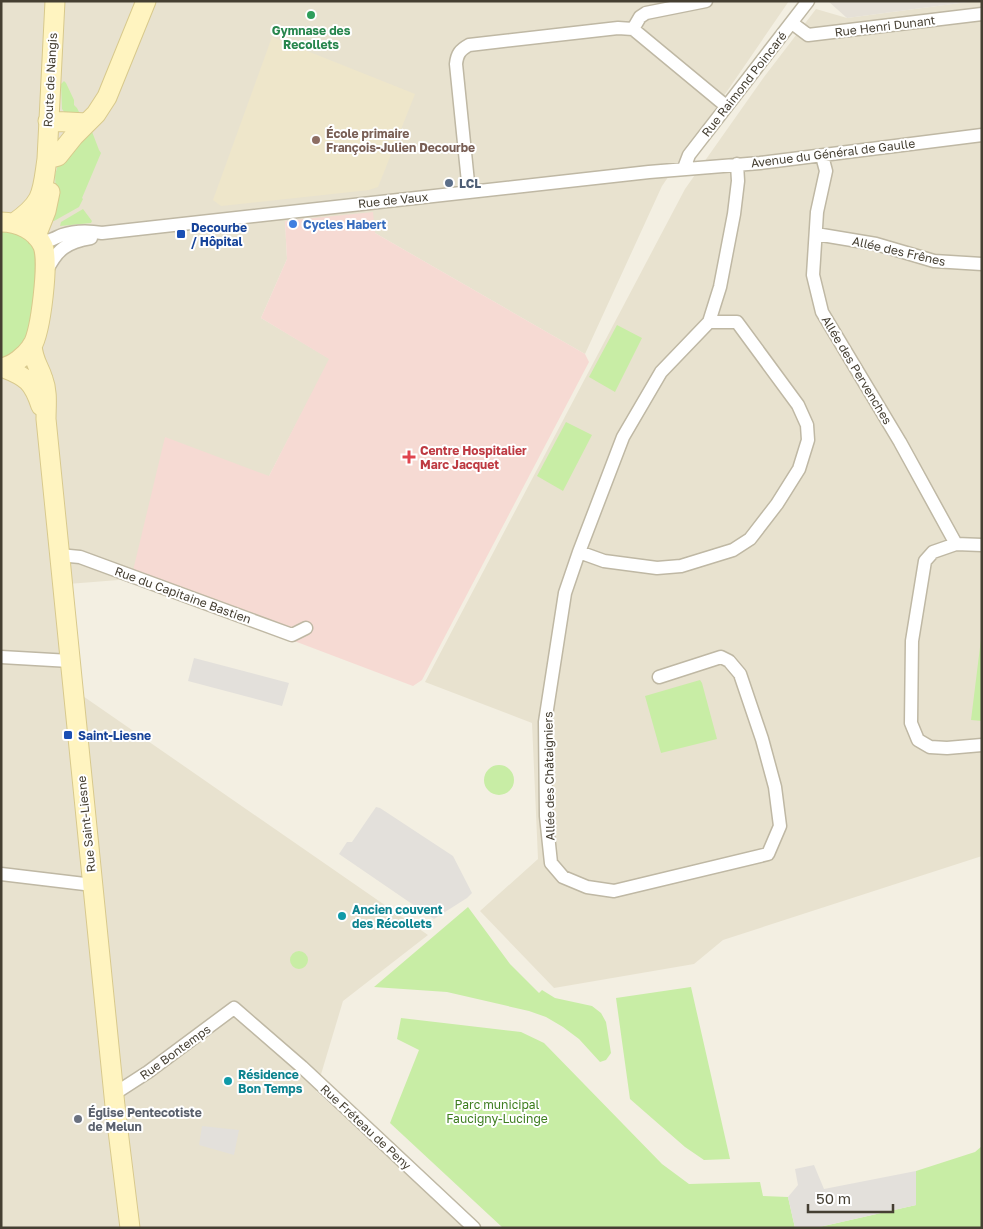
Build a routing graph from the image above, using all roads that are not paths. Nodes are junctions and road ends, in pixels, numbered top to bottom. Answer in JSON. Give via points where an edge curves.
{"nodes":[{"id":1,"x":55,"y":1,"type":"edge"},
{"id":2,"x":146,"y":1,"type":"edge"},
{"id":3,"x":706,"y":1,"type":"edge"},
{"id":4,"x":808,"y":1,"type":"edge"},
{"id":5,"x":982,"y":14,"type":"edge"},
{"id":6,"x":792,"y":22,"type":"junction"},
{"id":7,"x":633,"y":29,"type":"junction"},
{"id":8,"x":726,"y":106,"type":"junction"},
{"id":9,"x":48,"y":121,"type":"junction"},
{"id":10,"x":87,"y":123,"type":"junction"},
{"id":11,"x":982,"y":135,"type":"edge"},
{"id":12,"x":822,"y":156,"type":"junction"},
{"id":13,"x":47,"y":159,"type":"junction"},
{"id":14,"x":737,"y":164,"type":"junction"},
{"id":15,"x":684,"y":168,"type":"junction"},
{"id":16,"x":469,"y":192,"type":"junction"},
{"id":17,"x":6,"y":221,"type":"edge"},
{"id":18,"x":102,"y":233,"type":"junction"},
{"id":19,"x":816,"y":234,"type":"junction"},
{"id":20,"x":37,"y":238,"type":"junction"},
{"id":21,"x":982,"y":264,"type":"edge"},
{"id":22,"x":44,"y":276,"type":"junction"},
{"id":23,"x":709,"y":322,"type":"junction"},
{"id":24,"x":32,"y":345,"type":"junction"},
{"id":25,"x":3,"y":368,"type":"edge"},
{"id":26,"x":46,"y":419,"type":"junction"},
{"id":27,"x":956,"y":544,"type":"junction"},
{"id":28,"x":982,"y":545,"type":"edge"},
{"id":29,"x":579,"y":552,"type":"junction"},
{"id":30,"x":59,"y":555,"type":"junction"},
{"id":31,"x":306,"y":628,"type":"dead end"},
{"id":32,"x":1,"y":657,"type":"edge"},
{"id":33,"x":70,"y":661,"type":"junction"},
{"id":34,"x":659,"y":677,"type":"dead end"},
{"id":35,"x":982,"y":745,"type":"edge"},
{"id":36,"x":1,"y":874,"type":"edge"},
{"id":37,"x":93,"y":885,"type":"junction"},
{"id":38,"x":234,"y":1008,"type":"joint"},
{"id":39,"x":114,"y":1094,"type":"junction"},
{"id":40,"x":130,"y":1228,"type":"edge"},
{"id":41,"x":474,"y":1228,"type":"edge"}],
"edges":[{"from":1,"to":9,"type":"main road","name":"Route de Nangis"},
{"from":2,"to":10,"type":"main road","via":[[111,89]]},
{"from":3,"to":7,"type":"street","via":[[646,13]]},
{"from":4,"to":6,"type":"street","name":"Rue Raimond Poincaré"},
{"from":5,"to":6,"type":"street","name":"Rue Henri Dunant","via":[[808,35]]},
{"from":6,"to":8,"type":"street","name":"Rue Raimond Poincaré"},
{"from":7,"to":8,"type":"street"},
{"from":7,"to":16,"type":"street","via":[[544,36],[469,45],[461,49],[456,64]]},
{"from":8,"to":15,"type":"street","name":"Rue Raimond Poincaré","via":[[689,155]]},
{"from":9,"to":10,"type":"main road"},
{"from":9,"to":13,"type":"main road","name":"Route de Nangis"},
{"from":10,"to":13,"type":"main road","via":[[58,156]]},
{"from":11,"to":12,"type":"street","name":"Avenue du Général de Gaulle"},
{"from":12,"to":14,"type":"street","name":"Avenue du Général de Gaulle"},
{"from":12,"to":19,"type":"street","name":"Allée des Pervenches","via":[[826,171],[816,212]]},
{"from":13,"to":17,"type":"main road","name":"Route de Nangis","via":[[38,203]]},
{"from":13,"to":20,"type":"main road","name":"Route de Nangis","via":[[51,190]]},
{"from":14,"to":15,"type":"street","name":"Avenue du Général de Gaulle"},
{"from":14,"to":23,"type":"street","name":"Allée des Châtaigniers","via":[[734,214],[720,287]]},
{"from":15,"to":16,"type":"street","name":"Rue de Vaux"},
{"from":16,"to":18,"type":"street","name":"Rue de Vaux"},
{"from":17,"to":20,"type":"main road","via":[[28,229]]},
{"from":18,"to":20,"type":"street","name":"Rue de Vaux","via":[[91,231],[63,235],[47,242]]},
{"from":18,"to":22,"type":"street","name":"Rue de Vaux","via":[[63,247]]},
{"from":19,"to":21,"type":"street","name":"Allée des Frênes","via":[[876,244],[934,261]]},
{"from":19,"to":27,"type":"street","name":"Allée des Pervenches","via":[[813,275],[822,312],[900,442]]},
{"from":20,"to":22,"type":"main road","via":[[45,256]]},
{"from":22,"to":24,"type":"main road","via":[[38,329]]},
{"from":23,"to":29,"type":"street","name":"Allée des Châtaigniers","via":[[661,372],[623,437]]},
{"from":23,"to":29,"type":"street","via":[[736,322],[798,405],[807,426],[808,440],[799,469],[750,539],[733,550],[681,566],[657,568],[604,561]]},
{"from":24,"to":25,"type":"main road","via":[[15,363]]},
{"from":24,"to":26,"type":"main road","name":"Rue Saint-Liesne","via":[[33,357],[45,386]]},
{"from":25,"to":26,"type":"main road","name":"Rue Saint-Liesne","via":[[30,382]]},
{"from":26,"to":30,"type":"main road","name":"Rue Saint-Liesne"},
{"from":27,"to":28,"type":"street"},
{"from":27,"to":35,"type":"street","via":[[933,552],[925,561],[912,641],[911,724],[918,740],[930,747]]},
{"from":29,"to":34,"type":"street","name":"Allée des Châtaigniers","via":[[565,593],[546,722],[546,816],[551,863],[563,877],[614,891],[768,854],[780,826],[774,787],[762,738],[740,674],[721,657]]},
{"from":30,"to":31,"type":"street","name":"Rue du Capitaine Bastien","via":[[80,557],[292,635]]},
{"from":30,"to":33,"type":"main road","name":"Rue Saint-Liesne"},
{"from":32,"to":33,"type":"street"},
{"from":33,"to":37,"type":"main road","name":"Rue Saint-Liesne"},
{"from":36,"to":37,"type":"street"},
{"from":37,"to":39,"type":"main road","name":"Rue Saint-Liesne"},
{"from":38,"to":39,"type":"street","name":"Rue Bontemps"},
{"from":38,"to":41,"type":"street","name":"Rue Fréteau de Peny"},
{"from":39,"to":40,"type":"main road","name":"Rue Saint-Liesne"}]}
